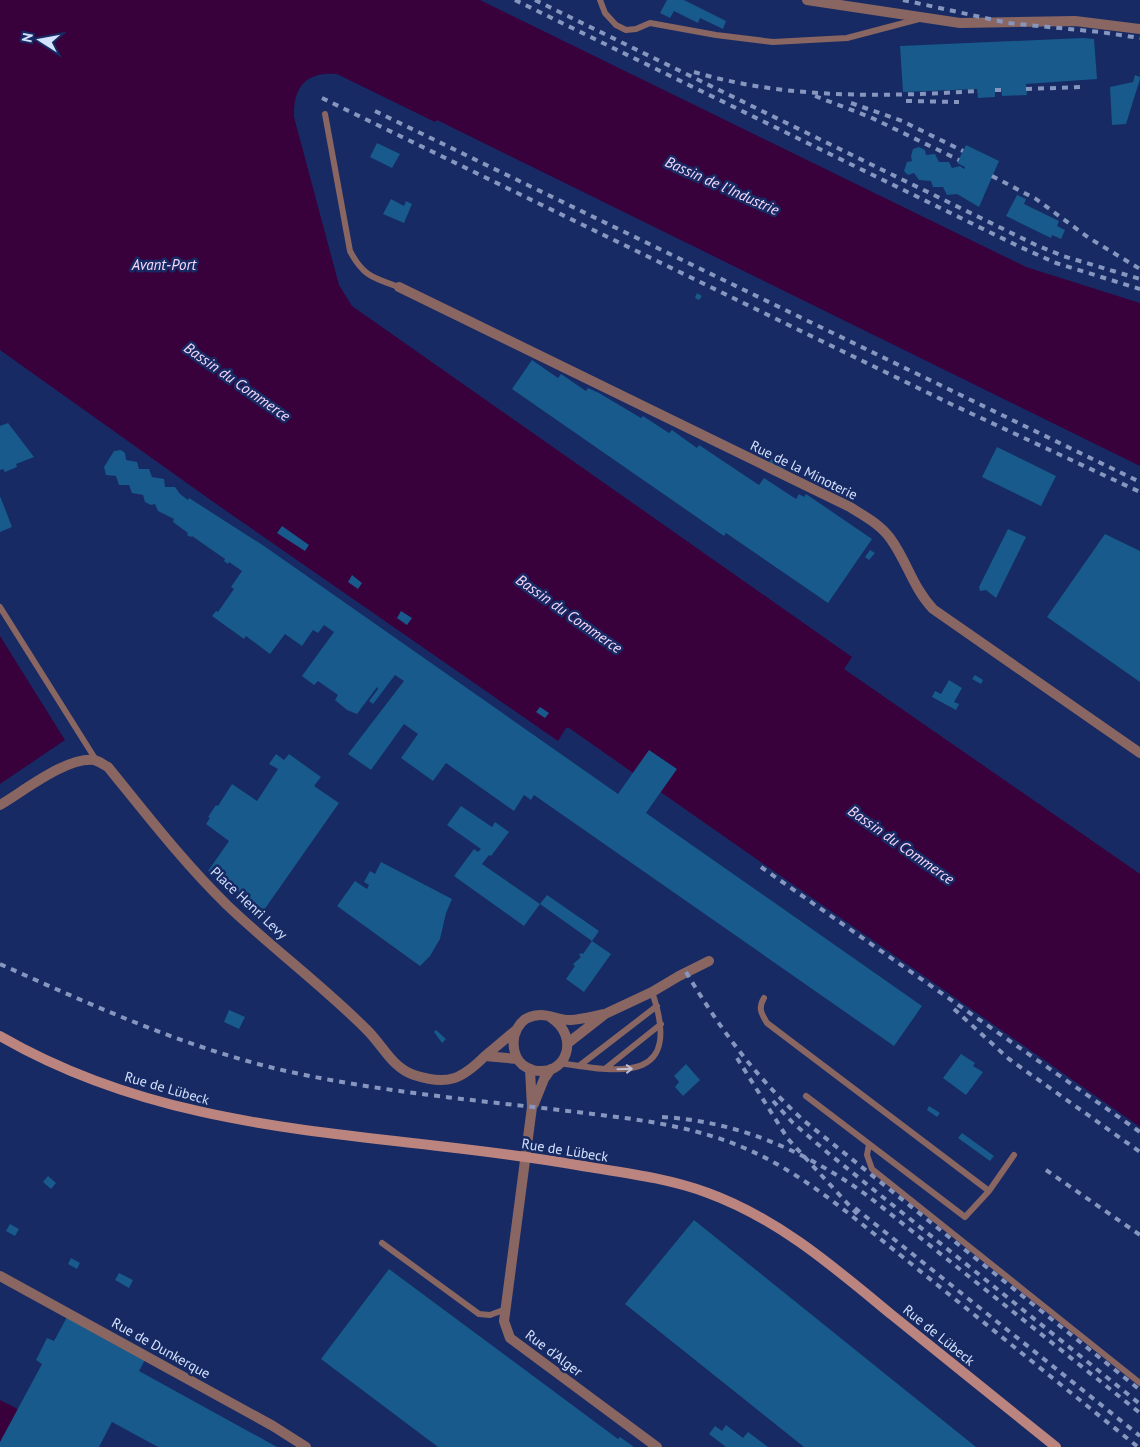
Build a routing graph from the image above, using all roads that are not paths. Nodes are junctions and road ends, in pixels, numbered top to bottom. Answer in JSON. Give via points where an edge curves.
{"nodes":[{"id":1,"x":600,"y":0,"type":"edge"},
{"id":2,"x":807,"y":0,"type":"edge"},
{"id":3,"x":923,"y":18,"type":"junction"},
{"id":4,"x":1140,"y":29,"type":"edge"},
{"id":5,"x":325,"y":114,"type":"dead end"},
{"id":6,"x":400,"y":286,"type":"joint"},
{"id":7,"x":0,"y":607,"type":"edge"},
{"id":8,"x":1140,"y":753,"type":"edge"},
{"id":9,"x":96,"y":760,"type":"junction"},
{"id":10,"x":0,"y":806,"type":"edge"},
{"id":11,"x":709,"y":962,"type":"dead end"},
{"id":12,"x":652,"y":992,"type":"junction"},
{"id":13,"x":764,"y":998,"type":"dead end"},
{"id":14,"x":657,"y":1006,"type":"junction"},
{"id":15,"x":605,"y":1014,"type":"junction"},
{"id":16,"x":550,"y":1017,"type":"junction"},
{"id":17,"x":661,"y":1024,"type":"junction"},
{"id":18,"x":516,"y":1030,"type":"junction"},
{"id":19,"x":0,"y":1036,"type":"edge"},
{"id":20,"x":568,"y":1043,"type":"junction"},
{"id":21,"x":486,"y":1056,"type":"junction"},
{"id":22,"x":517,"y":1059,"type":"junction"},
{"id":23,"x":555,"y":1066,"type":"junction"},
{"id":24,"x":579,"y":1066,"type":"junction"},
{"id":25,"x":606,"y":1068,"type":"junction"},
{"id":26,"x":530,"y":1070,"type":"junction"},
{"id":27,"x":806,"y":1096,"type":"dead end"},
{"id":28,"x":532,"y":1107,"type":"junction"},
{"id":29,"x":869,"y":1144,"type":"junction"},
{"id":30,"x":1014,"y":1155,"type":"dead end"},
{"id":31,"x":527,"y":1157,"type":"junction"},
{"id":32,"x":989,"y":1191,"type":"junction"},
{"id":33,"x":382,"y":1243,"type":"dead end"},
{"id":34,"x":0,"y":1276,"type":"edge"},
{"id":35,"x":506,"y":1309,"type":"junction"},
{"id":36,"x":1140,"y":1384,"type":"edge"},
{"id":37,"x":306,"y":1447,"type":"edge"},
{"id":38,"x":657,"y":1447,"type":"edge"},
{"id":39,"x":1056,"y":1447,"type":"edge"}],
"edges":[{"from":1,"to":3,"type":"lane","via":[[605,13],[626,30],[650,23],[773,42],[847,38]]},
{"from":2,"to":3,"type":"street"},
{"from":3,"to":4,"type":"street","via":[[986,24],[1075,21]]},
{"from":5,"to":6,"type":"lane","via":[[350,250],[359,267],[370,277]]},
{"from":6,"to":8,"type":"street","name":"Rue de la Minoterie","via":[[850,507],[877,524],[890,538],[922,598],[933,609]]},
{"from":7,"to":9,"type":"lane"},
{"from":9,"to":10,"type":"street","via":[[83,760],[56,770]]},
{"from":9,"to":21,"type":"street","name":"Place Henri Levy","via":[[108,768],[180,855],[228,905],[367,1030],[404,1071],[435,1079],[458,1079]]},
{"from":11,"to":12,"type":"street"},
{"from":12,"to":14,"type":"lane"},
{"from":12,"to":15,"type":"street"},
{"from":13,"to":32,"type":"lane","via":[[760,1012],[767,1023]]},
{"from":14,"to":17,"type":"lane"},
{"from":14,"to":24,"type":"lane"},
{"from":15,"to":16,"type":"street","via":[[569,1020]]},
{"from":15,"to":20,"type":"street"},
{"from":16,"to":18,"type":"street","via":[[531,1017]]},
{"from":16,"to":20,"type":"street","via":[[563,1028]]},
{"from":17,"to":25,"type":"lane"},
{"from":25,"to":17,"type":"lane","one_way":true,"via":[[630,1070],[645,1064],[660,1048]]},
{"from":18,"to":21,"type":"street","name":"Place Henri Levy"},
{"from":18,"to":22,"type":"street","via":[[512,1045]]},
{"from":19,"to":31,"type":"main road","name":"Rue de Lübeck","via":[[118,1089],[216,1116],[327,1134]]},
{"from":20,"to":23,"type":"street","via":[[566,1054]]},
{"from":21,"to":22,"type":"street"},
{"from":22,"to":26,"type":"street"},
{"from":23,"to":24,"type":"lane"},
{"from":23,"to":26,"type":"street","via":[[541,1071]]},
{"from":23,"to":28,"type":"street","via":[[544,1079]]},
{"from":24,"to":25,"type":"lane"},
{"from":26,"to":28,"type":"street"},
{"from":27,"to":29,"type":"lane"},
{"from":28,"to":31,"type":"street","name":"Rue d'Alger"},
{"from":29,"to":32,"type":"lane","via":[[965,1217]]},
{"from":29,"to":36,"type":"lane","via":[[867,1154],[872,1169]]},
{"from":30,"to":32,"type":"lane"},
{"from":31,"to":35,"type":"street","name":"Rue d'Alger"},
{"from":31,"to":39,"type":"main road","name":"Rue de Lübeck","via":[[689,1186],[764,1219],[812,1250]]},
{"from":33,"to":35,"type":"lane","via":[[480,1314],[490,1316]]},
{"from":34,"to":37,"type":"street","name":"Rue de Dunkerque"},
{"from":35,"to":38,"type":"street","name":"Rue d'Alger","via":[[504,1321],[510,1338]]}]}
